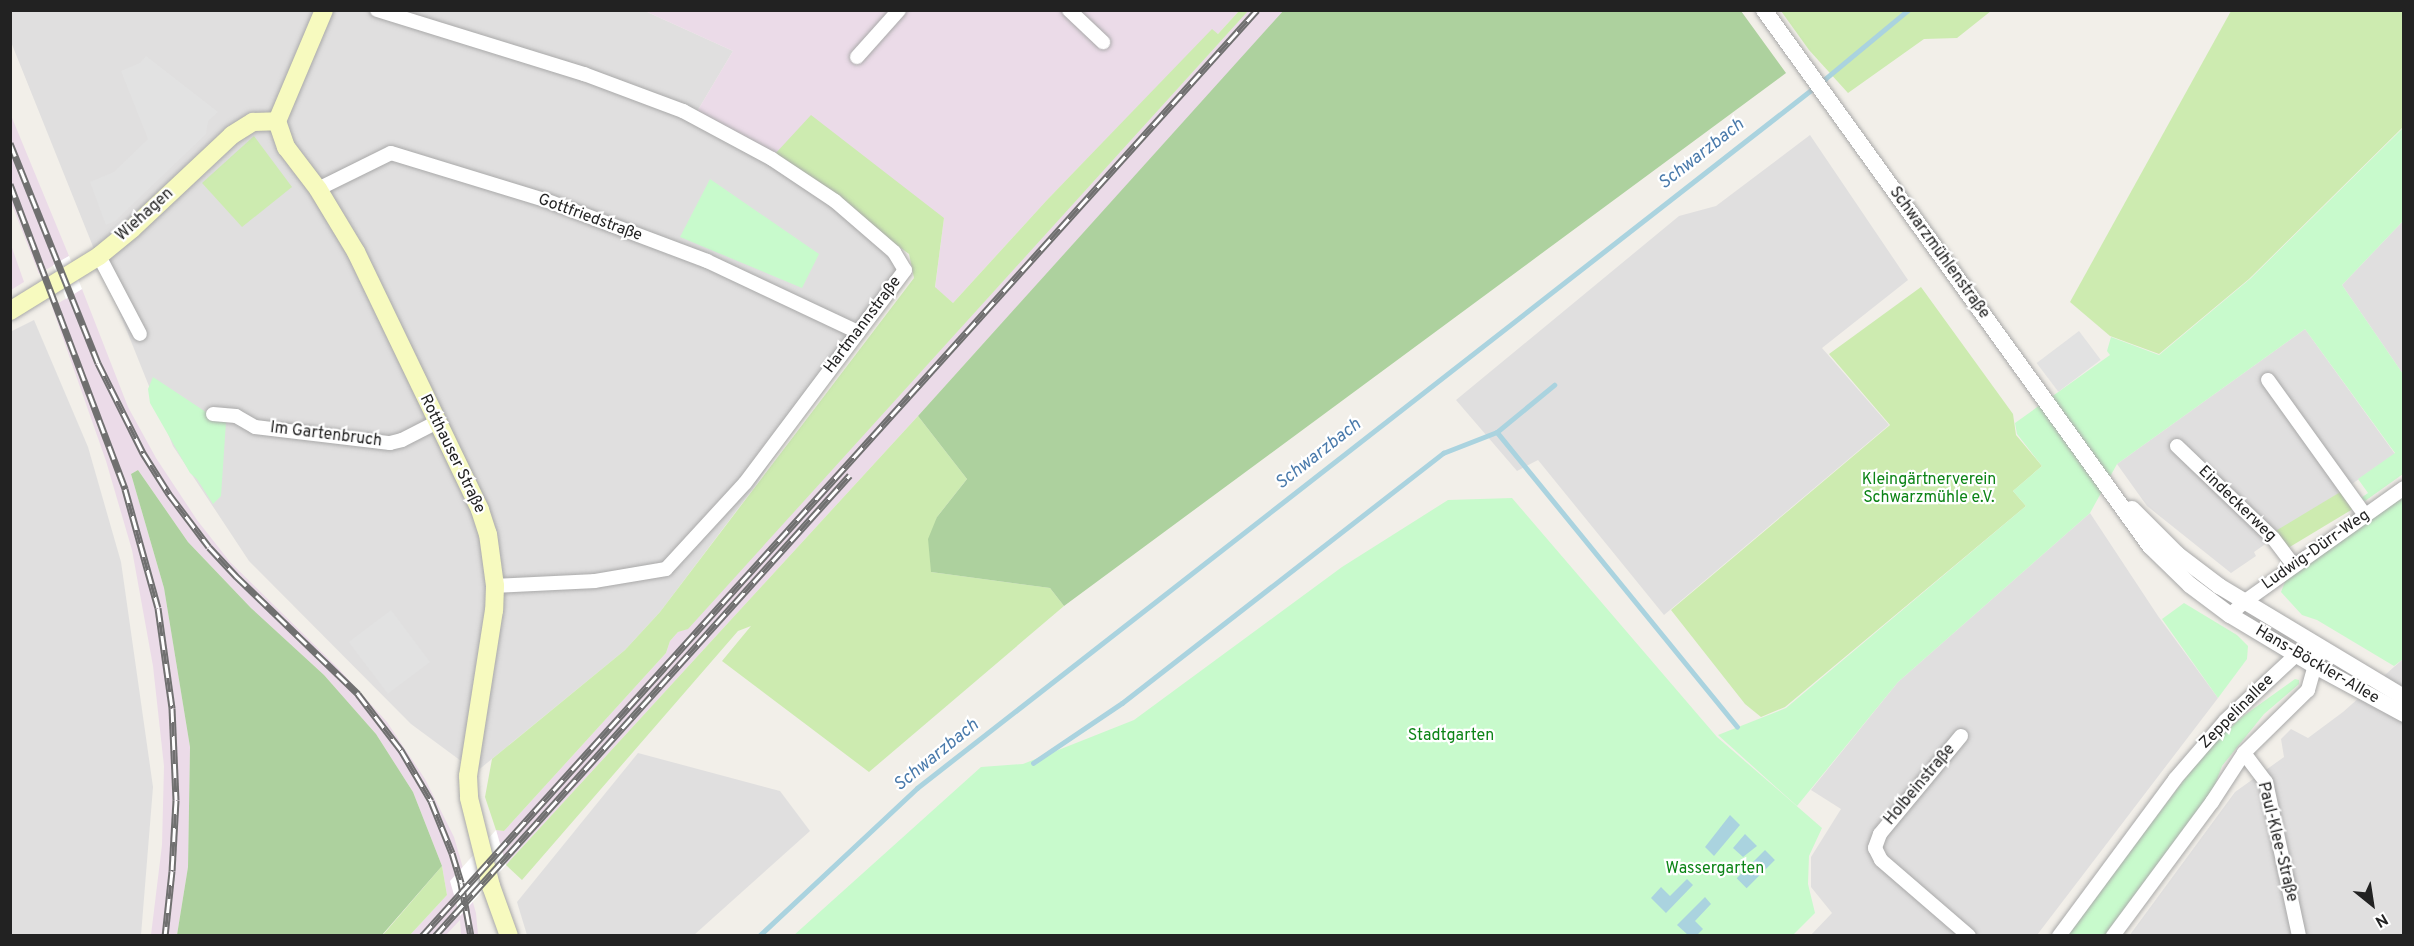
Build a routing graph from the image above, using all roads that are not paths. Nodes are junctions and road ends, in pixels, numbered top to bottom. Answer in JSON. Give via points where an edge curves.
{"nodes":[{"id":1,"x":324,"y":10,"type":"edge"},
{"id":2,"x":377,"y":10,"type":"edge"},
{"id":3,"x":899,"y":10,"type":"edge"},
{"id":4,"x":1069,"y":10,"type":"edge"},
{"id":5,"x":1764,"y":10,"type":"edge"},
{"id":6,"x":1103,"y":42,"type":"dead end"},
{"id":7,"x":857,"y":57,"type":"dead end"},
{"id":8,"x":277,"y":121,"type":"junction"},
{"id":9,"x":318,"y":189,"type":"junction"},
{"id":10,"x":99,"y":256,"type":"junction"},
{"id":11,"x":10,"y":312,"type":"edge"},
{"id":12,"x":858,"y":332,"type":"junction"},
{"id":13,"x":140,"y":334,"type":"dead end"},
{"id":14,"x":2268,"y":380,"type":"dead end"},
{"id":15,"x":213,"y":414,"type":"dead end"},
{"id":16,"x":437,"y":422,"type":"junction"},
{"id":17,"x":2177,"y":446,"type":"dead end"},
{"id":18,"x":2403,"y":488,"type":"edge"},
{"id":19,"x":2114,"y":495,"type":"junction"},
{"id":20,"x":2365,"y":515,"type":"junction"},
{"id":21,"x":2293,"y":566,"type":"junction"},
{"id":22,"x":495,"y":586,"type":"junction"},
{"id":23,"x":2244,"y":602,"type":"junction"},
{"id":24,"x":2230,"y":615,"type":"junction"},
{"id":25,"x":2320,"y":647,"type":"junction"},
{"id":26,"x":2296,"y":655,"type":"junction"},
{"id":27,"x":2317,"y":667,"type":"junction"},
{"id":28,"x":2403,"y":697,"type":"edge"},
{"id":29,"x":2403,"y":714,"type":"edge"},
{"id":30,"x":1961,"y":736,"type":"dead end"},
{"id":31,"x":2244,"y":753,"type":"junction"},
{"id":32,"x":509,"y":936,"type":"edge"},
{"id":33,"x":1969,"y":936,"type":"edge"},
{"id":34,"x":2059,"y":936,"type":"edge"},
{"id":35,"x":2113,"y":936,"type":"edge"},
{"id":36,"x":2298,"y":936,"type":"edge"}],
"edges":[{"from":1,"to":8,"type":"main road"},
{"from":2,"to":12,"type":"street","name":"Hartmannstraße","via":[[584,74],[683,111],[772,159],[835,201],[894,252],[905,270]]},
{"from":3,"to":7,"type":"street"},
{"from":4,"to":6,"type":"street"},
{"from":5,"to":19,"type":"street","name":"Schwarzmühlenstraße"},
{"from":8,"to":9,"type":"main road","name":"Rotthauser Straße","via":[[286,147]]},
{"from":8,"to":10,"type":"main road","name":"Wiehagen","via":[[253,122],[232,135]]},
{"from":9,"to":12,"type":"street","name":"Gottfriedstraße","via":[[391,153],[545,200],[707,261]]},
{"from":9,"to":16,"type":"main road","name":"Rotthauser Straße","via":[[356,252]]},
{"from":10,"to":11,"type":"main road","name":"Wiehagen"},
{"from":10,"to":13,"type":"street"},
{"from":12,"to":22,"type":"street","name":"Hartmannstraße","via":[[746,483],[666,569],[594,581]]},
{"from":14,"to":20,"type":"street"},
{"from":15,"to":16,"type":"street","name":"Im Gartenbruch","via":[[236,416],[255,427],[390,443]]},
{"from":16,"to":22,"type":"main road","name":"Rotthauser Straße","via":[[480,510],[488,534]]},
{"from":17,"to":21,"type":"street","name":"Eindeckerweg","via":[[2273,538]]},
{"from":18,"to":20,"type":"street","name":"Ludwig-Dürr-Weg"},
{"from":19,"to":23,"type":"street","name":"Schwarzmühlenstraße","via":[[2196,571]]},
{"from":19,"to":24,"type":"street","name":"Schwarzmühlenstraße","via":[[2150,546],[2190,585]]},
{"from":20,"to":21,"type":"street","name":"Ludwig-Dürr-Weg"},
{"from":21,"to":23,"type":"street","name":"Ludwig-Dürr-Weg"},
{"from":22,"to":32,"type":"main road","name":"Rotthauser Straße","via":[[469,787],[492,886]]},
{"from":23,"to":24,"type":"street","name":"Ludwig-Dürr-Weg"},
{"from":23,"to":25,"type":"street","name":"Hans-Böckler-Allee"},
{"from":24,"to":26,"type":"street","name":"Hans-Böckler-Allee"},
{"from":25,"to":26,"type":"street","name":"Zeppelinallee"},
{"from":25,"to":27,"type":"street","name":"Zeppelinallee"},
{"from":25,"to":28,"type":"street","name":"Hans-Böckler-Allee"},
{"from":26,"to":27,"type":"street","name":"Hans-Böckler-Allee"},
{"from":26,"to":34,"type":"street","name":"Zeppelinallee","via":[[2225,721],[2175,779]]},
{"from":27,"to":29,"type":"street","name":"Hans-Böckler-Allee"},
{"from":27,"to":31,"type":"street","name":"Zeppelinallee","via":[[2308,690]]},
{"from":30,"to":33,"type":"street","name":"Holbeinstraße","via":[[1880,834],[1875,848],[1881,860]]},
{"from":31,"to":35,"type":"street","name":"Zeppelinallee"},
{"from":31,"to":36,"type":"street","name":"Paul-Klee-Straße","via":[[2266,782]]}]}
